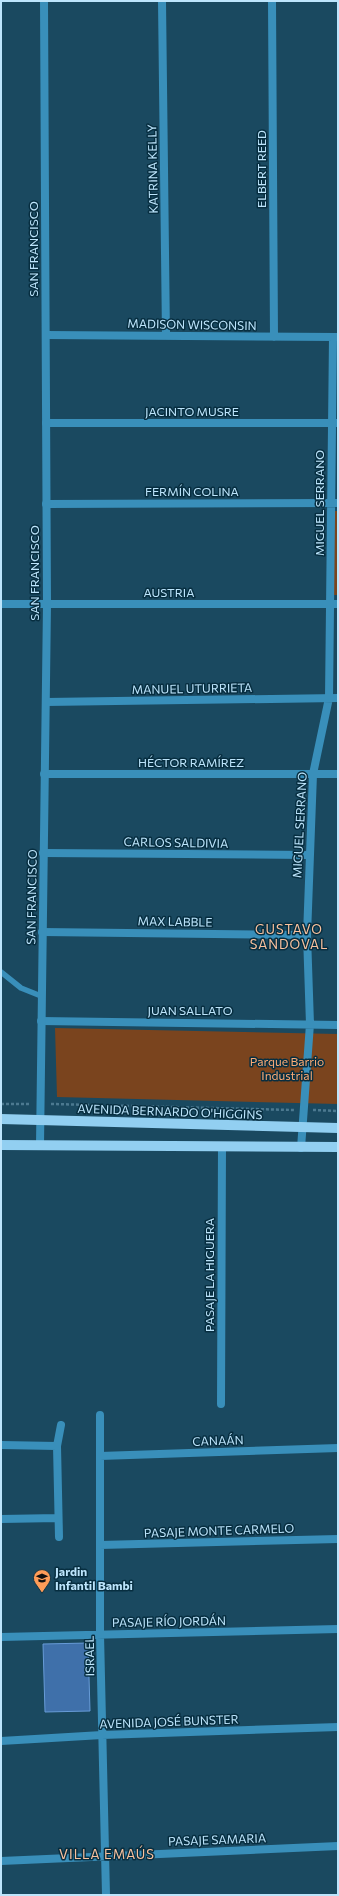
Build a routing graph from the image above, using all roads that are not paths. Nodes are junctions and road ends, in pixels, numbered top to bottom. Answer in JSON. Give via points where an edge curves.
{"nodes":[{"id":1,"x":44,"y":1,"type":"edge"},
{"id":2,"x":162,"y":1,"type":"edge"},
{"id":3,"x":272,"y":1,"type":"edge"},
{"id":4,"x":46,"y":335,"type":"junction"},
{"id":5,"x":166,"y":336,"type":"junction"},
{"id":6,"x":274,"y":337,"type":"junction"},
{"id":7,"x":335,"y":337,"type":"edge"},
{"id":8,"x":334,"y":423,"type":"edge"},
{"id":9,"x":46,"y":424,"type":"junction"},
{"id":10,"x":334,"y":502,"type":"edge"},
{"id":11,"x":46,"y":504,"type":"junction"},
{"id":12,"x":1,"y":604,"type":"edge"},
{"id":13,"x":47,"y":604,"type":"junction"},
{"id":14,"x":334,"y":604,"type":"edge"},
{"id":15,"x":329,"y":698,"type":"junction"},
{"id":16,"x":338,"y":698,"type":"edge"},
{"id":17,"x":46,"y":702,"type":"junction"},
{"id":18,"x":44,"y":774,"type":"junction"},
{"id":19,"x":313,"y":774,"type":"junction"},
{"id":20,"x":338,"y":774,"type":"edge"},
{"id":21,"x":43,"y":853,"type":"junction"},
{"id":22,"x":309,"y":855,"type":"junction"},
{"id":23,"x":42,"y":932,"type":"junction"},
{"id":24,"x":307,"y":935,"type":"junction"},
{"id":25,"x":1,"y":972,"type":"edge"},
{"id":26,"x":41,"y":996,"type":"junction"},
{"id":27,"x":41,"y":1022,"type":"junction"},
{"id":28,"x":310,"y":1024,"type":"junction"},
{"id":29,"x":338,"y":1025,"type":"edge"},
{"id":30,"x":1,"y":1119,"type":"edge"},
{"id":31,"x":40,"y":1120,"type":"junction"},
{"id":32,"x":338,"y":1128,"type":"edge"},
{"id":33,"x":303,"y":1129,"type":"junction"},
{"id":34,"x":1,"y":1145,"type":"edge"},
{"id":35,"x":40,"y":1145,"type":"junction"},
{"id":36,"x":222,"y":1146,"type":"junction"},
{"id":37,"x":338,"y":1147,"type":"edge"},
{"id":38,"x":301,"y":1148,"type":"junction"},
{"id":39,"x":221,"y":1404,"type":"dead end"},
{"id":40,"x":100,"y":1416,"type":"dead end"},
{"id":41,"x":61,"y":1424,"type":"dead end"},
{"id":42,"x":1,"y":1445,"type":"edge"},
{"id":43,"x":57,"y":1446,"type":"junction"},
{"id":44,"x":338,"y":1448,"type":"edge"},
{"id":45,"x":100,"y":1456,"type":"junction"},
{"id":46,"x":58,"y":1518,"type":"junction"},
{"id":47,"x":1,"y":1519,"type":"edge"},
{"id":48,"x":59,"y":1537,"type":"dead end"},
{"id":49,"x":338,"y":1539,"type":"edge"},
{"id":50,"x":100,"y":1545,"type":"junction"},
{"id":51,"x":338,"y":1629,"type":"edge"},
{"id":52,"x":100,"y":1634,"type":"junction"},
{"id":53,"x":1,"y":1637,"type":"edge"},
{"id":54,"x":338,"y":1728,"type":"edge"},
{"id":55,"x":102,"y":1735,"type":"junction"},
{"id":56,"x":1,"y":1741,"type":"edge"},
{"id":57,"x":338,"y":1846,"type":"edge"},
{"id":58,"x":105,"y":1855,"type":"junction"},
{"id":59,"x":1,"y":1861,"type":"edge"},
{"id":60,"x":106,"y":1895,"type":"edge"}],
"edges":[{"from":1,"to":4,"type":"street","name":"SAN FRANCISCO"},
{"from":2,"to":5,"type":"street","name":"KATRINA KELLY"},
{"from":3,"to":6,"type":"street","name":"ELBERT REED"},
{"from":4,"to":5,"type":"street","name":"MADISON WISCONSIN"},
{"from":4,"to":9,"type":"street","name":"SAN FRANCISCO"},
{"from":5,"to":6,"type":"street","name":"MADISON WISCONSIN"},
{"from":6,"to":7,"type":"street","name":"MADISON WISCONSIN"},
{"from":7,"to":8,"type":"street","name":"MIGUEL SERRANO"},
{"from":8,"to":9,"type":"street","name":"JACINTO MUSRE"},
{"from":8,"to":10,"type":"street","name":"MIGUEL SERRANO"},
{"from":9,"to":11,"type":"street","name":"SAN FRANCISCO"},
{"from":10,"to":11,"type":"street","name":"FERMÍN COLINA"},
{"from":10,"to":14,"type":"street","name":"MIGUEL SERRANO"},
{"from":11,"to":13,"type":"street","name":"SAN FRANCISCO"},
{"from":12,"to":13,"type":"street","name":"AUSTRIA"},
{"from":13,"to":14,"type":"street","name":"AUSTRIA"},
{"from":13,"to":17,"type":"street","name":"SAN FRANCISCO"},
{"from":14,"to":15,"type":"street","name":"MIGUEL SERRANO"},
{"from":15,"to":16,"type":"street","name":"MANUEL UTURRIETA"},
{"from":15,"to":17,"type":"street","name":"MANUEL UTURRIETA"},
{"from":15,"to":19,"type":"street","name":"MIGUEL SERRANO"},
{"from":17,"to":18,"type":"street","name":"SAN FRANCISCO"},
{"from":18,"to":19,"type":"street","name":"HÉCTOR RAMÍREZ"},
{"from":18,"to":21,"type":"street","name":"SAN FRANCISCO"},
{"from":19,"to":20,"type":"street","name":"HÉCTOR RAMÍREZ"},
{"from":19,"to":22,"type":"street","name":"MIGUEL SERRANO"},
{"from":21,"to":22,"type":"street","name":"CARLOS SALDIVIA"},
{"from":21,"to":23,"type":"street","name":"SAN FRANCISCO"},
{"from":22,"to":24,"type":"street","name":"MIGUEL SERRANO"},
{"from":23,"to":24,"type":"street","name":"MAX LABBLE"},
{"from":23,"to":26,"type":"street","name":"SAN FRANCISCO"},
{"from":24,"to":28,"type":"street","name":"MIGUEL SERRANO"},
{"from":25,"to":26,"type":"lane","via":[[21,988]]},
{"from":26,"to":27,"type":"street","name":"SAN FRANCISCO"},
{"from":27,"to":28,"type":"street","name":"JUAN SALLATO"},
{"from":27,"to":31,"type":"street","name":"SAN FRANCISCO"},
{"from":28,"to":29,"type":"street","name":"JUAN SALLATO"},
{"from":28,"to":33,"type":"street","name":"MIGUEL SERRANO"},
{"from":30,"to":31,"type":"main road","name":"AVENIDA BERNARDO O'HIGGINS"},
{"from":31,"to":33,"type":"main road","name":"AVENIDA BERNARDO O'HIGGINS"},
{"from":31,"to":35,"type":"street","name":"SAN FRANCISCO"},
{"from":32,"to":33,"type":"main road","name":"AVENIDA BERNARDO O'HIGGINS"},
{"from":33,"to":38,"type":"street","name":"MIGUEL SERRANO"},
{"from":34,"to":35,"type":"main road"},
{"from":35,"to":36,"type":"main road"},
{"from":36,"to":38,"type":"main road"},
{"from":36,"to":39,"type":"street","name":"PASAJE LA HIGUERA"},
{"from":37,"to":38,"type":"main road"},
{"from":40,"to":45,"type":"street","name":"ISRAEL"},
{"from":41,"to":43,"type":"street"},
{"from":42,"to":43,"type":"street"},
{"from":43,"to":46,"type":"street"},
{"from":44,"to":45,"type":"street","name":"CANAÁN"},
{"from":45,"to":50,"type":"street","name":"ISRAEL"},
{"from":46,"to":47,"type":"street"},
{"from":46,"to":48,"type":"street"},
{"from":49,"to":50,"type":"street","name":"PASAJE MONTE CARMELO"},
{"from":50,"to":52,"type":"street","name":"ISRAEL"},
{"from":51,"to":52,"type":"street","name":"PASAJE RÍO JORDÁN"},
{"from":52,"to":53,"type":"street","name":"PASAJE RÍO JORDÁN"},
{"from":52,"to":55,"type":"street","name":"ISRAEL"},
{"from":54,"to":55,"type":"street","name":"AVENIDA JOSÉ BUNSTER"},
{"from":55,"to":56,"type":"street","name":"AVENIDA JOSÉ BUNSTER"},
{"from":55,"to":58,"type":"street","name":"ISRAEL"},
{"from":57,"to":58,"type":"street","name":"PASAJE SAMARIA"},
{"from":58,"to":59,"type":"street","name":"PASAJE SAMARIA"},
{"from":58,"to":60,"type":"street","name":"ISRAEL"}]}
